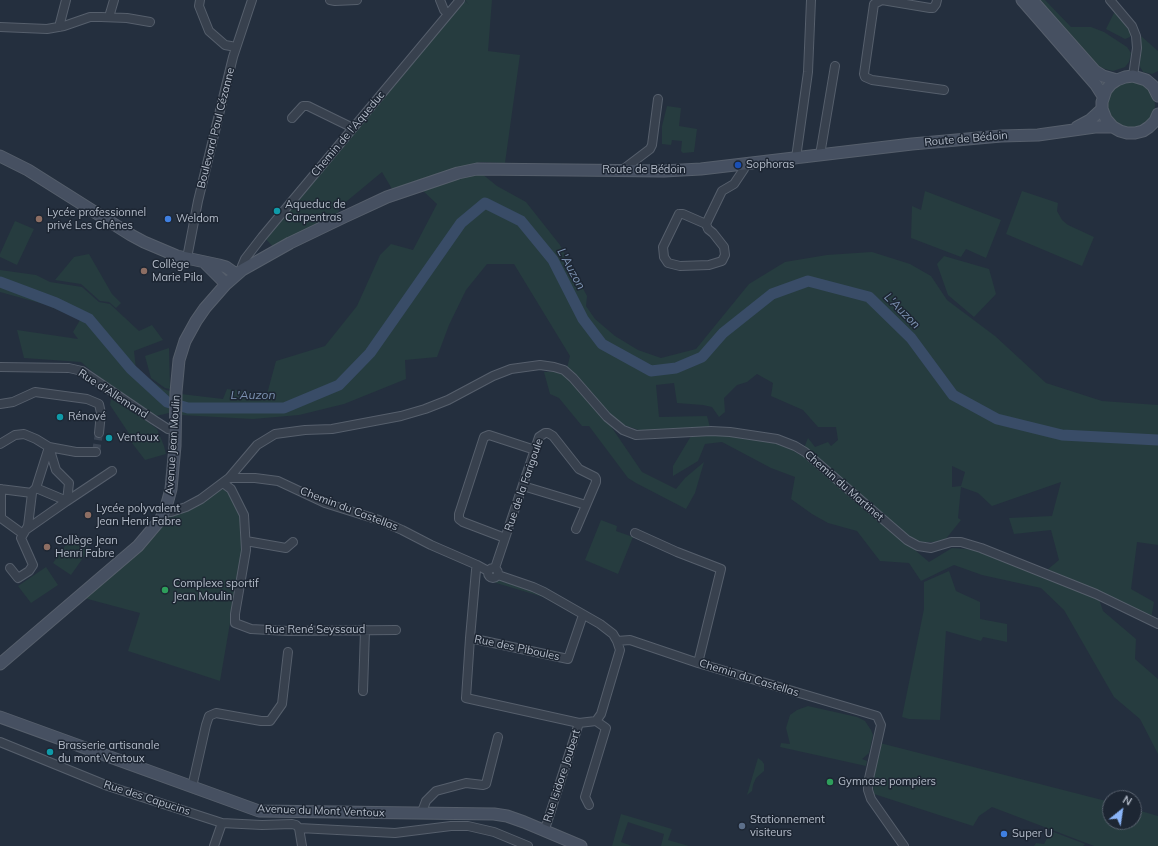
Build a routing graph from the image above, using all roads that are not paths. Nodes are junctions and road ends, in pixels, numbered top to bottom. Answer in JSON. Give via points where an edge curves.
{"nodes":[{"id":1,"x":66,"y":0,"type":"edge"},
{"id":2,"x":114,"y":0,"type":"edge"},
{"id":3,"x":200,"y":0,"type":"edge"},
{"id":4,"x":252,"y":0,"type":"edge"},
{"id":5,"x":330,"y":0,"type":"edge"},
{"id":6,"x":357,"y":0,"type":"edge"},
{"id":7,"x":440,"y":0,"type":"edge"},
{"id":8,"x":460,"y":0,"type":"edge"},
{"id":9,"x":811,"y":0,"type":"edge"},
{"id":10,"x":937,"y":0,"type":"edge"},
{"id":11,"x":1022,"y":0,"type":"edge"},
{"id":12,"x":1032,"y":0,"type":"edge"},
{"id":13,"x":1114,"y":2,"type":"edge"},
{"id":14,"x":448,"y":14,"type":"junction"},
{"id":15,"x":109,"y":17,"type":"junction"},
{"id":16,"x":150,"y":22,"type":"dead end"},
{"id":17,"x":0,"y":27,"type":"edge"},
{"id":18,"x":59,"y":27,"type":"junction"},
{"id":19,"x":236,"y":47,"type":"junction"},
{"id":20,"x":835,"y":66,"type":"dead end"},
{"id":21,"x":1133,"y":76,"type":"junction"},
{"id":22,"x":1158,"y":76,"type":"edge"},
{"id":23,"x":1117,"y":80,"type":"junction"},
{"id":24,"x":1146,"y":80,"type":"junction"},
{"id":25,"x":944,"y":90,"type":"dead end"},
{"id":26,"x":1158,"y":94,"type":"edge"},
{"id":27,"x":1103,"y":96,"type":"junction"},
{"id":28,"x":658,"y":99,"type":"dead end"},
{"id":29,"x":1102,"y":109,"type":"junction"},
{"id":30,"x":1158,"y":114,"type":"edge"},
{"id":31,"x":292,"y":118,"type":"dead end"},
{"id":32,"x":1113,"y":127,"type":"junction"},
{"id":33,"x":353,"y":128,"type":"junction"},
{"id":34,"x":1154,"y":128,"type":"edge"},
{"id":35,"x":1066,"y":131,"type":"junction"},
{"id":36,"x":820,"y":155,"type":"junction"},
{"id":37,"x":0,"y":156,"type":"edge"},
{"id":38,"x":796,"y":158,"type":"junction"},
{"id":39,"x":744,"y":164,"type":"junction"},
{"id":40,"x":732,"y":166,"type":"junction"},
{"id":41,"x":621,"y":171,"type":"junction"},
{"id":42,"x":737,"y":179,"type":"junction"},
{"id":43,"x":706,"y":224,"type":"junction"},
{"id":44,"x":187,"y":258,"type":"junction"},
{"id":45,"x":204,"y":262,"type":"junction"},
{"id":46,"x":239,"y":272,"type":"junction"},
{"id":47,"x":226,"y":284,"type":"junction"},
{"id":48,"x":0,"y":367,"type":"edge"},
{"id":49,"x":0,"y":404,"type":"edge"},
{"id":50,"x":175,"y":430,"type":"junction"},
{"id":51,"x":99,"y":433,"type":"tunnel mouth"},
{"id":52,"x":0,"y":444,"type":"edge"},
{"id":53,"x":49,"y":448,"type":"junction"},
{"id":54,"x":535,"y":450,"type":"junction"},
{"id":55,"x":96,"y":452,"type":"dead end"},
{"id":56,"x":112,"y":472,"type":"dead end"},
{"id":57,"x":226,"y":481,"type":"junction"},
{"id":58,"x":523,"y":486,"type":"junction"},
{"id":59,"x":0,"y":489,"type":"edge"},
{"id":60,"x":34,"y":490,"type":"junction"},
{"id":61,"x":67,"y":501,"type":"junction"},
{"id":62,"x":586,"y":505,"type":"junction"},
{"id":63,"x":165,"y":511,"type":"junction"},
{"id":64,"x":576,"y":529,"type":"dead end"},
{"id":65,"x":25,"y":531,"type":"junction"},
{"id":66,"x":635,"y":533,"type":"dead end"},
{"id":67,"x":505,"y":538,"type":"junction"},
{"id":68,"x":246,"y":541,"type":"junction"},
{"id":69,"x":293,"y":542,"type":"dead end"},
{"id":70,"x":477,"y":565,"type":"junction"},
{"id":71,"x":10,"y":568,"type":"dead end"},
{"id":72,"x":494,"y":571,"type":"junction"},
{"id":73,"x":583,"y":615,"type":"junction"},
{"id":74,"x":1158,"y":624,"type":"edge"},
{"id":75,"x":365,"y":630,"type":"junction"},
{"id":76,"x":396,"y":630,"type":"dead end"},
{"id":77,"x":470,"y":638,"type":"junction"},
{"id":78,"x":617,"y":641,"type":"junction"},
{"id":79,"x":288,"y":652,"type":"dead end"},
{"id":80,"x":698,"y":663,"type":"junction"},
{"id":81,"x":0,"y":664,"type":"edge"},
{"id":82,"x":363,"y":691,"type":"dead end"},
{"id":83,"x":0,"y":717,"type":"edge"},
{"id":84,"x":596,"y":721,"type":"junction"},
{"id":85,"x":579,"y":723,"type":"junction"},
{"id":86,"x":498,"y":737,"type":"dead end"},
{"id":87,"x":0,"y":742,"type":"edge"},
{"id":88,"x":192,"y":787,"type":"junction"},
{"id":89,"x":588,"y":805,"type":"dead end"},
{"id":90,"x":263,"y":812,"type":"junction"},
{"id":91,"x":422,"y":814,"type":"junction"},
{"id":92,"x":222,"y":823,"type":"junction"},
{"id":93,"x":262,"y":825,"type":"junction"},
{"id":94,"x":299,"y":828,"type":"junction"},
{"id":95,"x":544,"y":830,"type":"junction"},
{"id":96,"x":524,"y":845,"type":"edge"},
{"id":97,"x":214,"y":846,"type":"edge"},
{"id":98,"x":302,"y":846,"type":"edge"},
{"id":99,"x":581,"y":846,"type":"edge"},
{"id":100,"x":904,"y":846,"type":"edge"}],
"edges":[{"from":1,"to":18,"type":"street"},
{"from":2,"to":15,"type":"street"},
{"from":3,"to":19,"type":"street","via":[[198,6],[209,31],[225,45]]},
{"from":4,"to":19,"type":"street","name":"Boulevard Paul Cézanne"},
{"from":5,"to":6,"type":"street"},
{"from":7,"to":14,"type":"street"},
{"from":8,"to":14,"type":"street","name":"Chemin de l'Aqueduc"},
{"from":9,"to":38,"type":"street","via":[[808,72]]},
{"from":10,"to":25,"type":"street","via":[[934,8],[882,0],[874,4],[864,74],[872,80]]},
{"from":11,"to":27,"type":"main road"},
{"from":12,"to":23,"type":"main road","via":[[1095,71]]},
{"from":13,"to":21,"type":"street","via":[[1132,26],[1136,36]]},
{"from":14,"to":33,"type":"street","name":"Chemin de l'Aqueduc"},
{"from":15,"to":16,"type":"street"},
{"from":15,"to":18,"type":"street","via":[[90,17]]},
{"from":17,"to":18,"type":"street"},
{"from":19,"to":44,"type":"street","name":"Boulevard Paul Cézanne","via":[[198,201]]},
{"from":20,"to":36,"type":"street"},
{"from":21,"to":23,"type":"main road","via":[[1124,76]]},
{"from":21,"to":24,"type":"main road"},
{"from":22,"to":24,"type":"main road"},
{"from":23,"to":27,"type":"main road"},
{"from":24,"to":26,"type":"main road"},
{"from":27,"to":29,"type":"main road"},
{"from":28,"to":41,"type":"street","via":[[650,149]]},
{"from":29,"to":32,"type":"main road"},
{"from":29,"to":35,"type":"main road","name":"Route de Bédoin","via":[[1090,120]]},
{"from":30,"to":34,"type":"main road"},
{"from":31,"to":33,"type":"street","via":[[303,106],[308,106]]},
{"from":32,"to":34,"type":"main road","name":"Route de Bédoin","via":[[1120,131],[1135,133]]},
{"from":32,"to":35,"type":"main road","name":"Route de Bédoin"},
{"from":33,"to":46,"type":"street","name":"Chemin de l'Aqueduc","via":[[252,250]]},
{"from":35,"to":36,"type":"main road","name":"Route de Bédoin","via":[[971,138]]},
{"from":36,"to":38,"type":"main road","name":"Route de Bédoin"},
{"from":37,"to":44,"type":"main road","via":[[28,170],[138,239]]},
{"from":38,"to":39,"type":"main road","name":"Route de Bédoin"},
{"from":39,"to":40,"type":"main road","name":"Route de Bédoin"},
{"from":39,"to":42,"type":"street","via":[[744,169]]},
{"from":40,"to":41,"type":"main road","name":"Route de Bédoin"},
{"from":40,"to":42,"type":"street"},
{"from":41,"to":46,"type":"main road","name":"Route de Bédoin","via":[[477,169],[458,173],[380,201],[290,243]]},
{"from":42,"to":43,"type":"street","via":[[732,186],[722,191]]},
{"from":43,"to":43,"type":"street","via":[[684,214],[676,217],[663,247],[664,257],[668,263],[680,266],[709,265],[722,261],[725,255],[724,247]]},
{"from":44,"to":45,"type":"main road"},
{"from":45,"to":46,"type":"main road"},
{"from":45,"to":47,"type":"main road"},
{"from":46,"to":47,"type":"main road","name":"Avenue Jean Moulin"},
{"from":47,"to":50,"type":"main road","name":"Avenue Jean Moulin","via":[[196,321],[183,346],[179,360]]},
{"from":48,"to":50,"type":"street","name":"Rue d'Allemand","via":[[69,368],[82,371],[168,429]]},
{"from":49,"to":51,"type":"street","via":[[13,402],[35,392],[88,399],[98,404],[101,413]]},
{"from":50,"to":63,"type":"main road","name":"Avenue Jean Moulin","via":[[171,489]]},
{"from":52,"to":53,"type":"street","via":[[14,435],[24,434]]},
{"from":53,"to":55,"type":"street"},
{"from":53,"to":60,"type":"street"},
{"from":53,"to":61,"type":"street","via":[[56,470],[69,483]]},
{"from":54,"to":58,"type":"street","name":"Rue de la Farigoule"},
{"from":54,"to":62,"type":"street","name":"Rue de la Farigoule","via":[[541,434],[548,433],[579,470],[595,477],[596,482]]},
{"from":54,"to":67,"type":"street","via":[[489,435],[484,437],[458,519]]},
{"from":56,"to":61,"type":"street"},
{"from":57,"to":63,"type":"street","via":[[186,507],[172,512]]},
{"from":57,"to":68,"type":"street","via":[[244,515]]},
{"from":57,"to":70,"type":"street","name":"Chemin du Castellas","via":[[255,478],[278,481],[325,503],[379,520]]},
{"from":57,"to":74,"type":"street","name":"Chemin du Martinet","via":[[257,445],[275,434],[332,429],[401,416],[448,400],[511,369],[540,365],[554,367],[564,370],[573,378],[607,417],[623,430],[636,435],[730,432],[777,440],[795,446],[906,540],[918,546],[931,548],[951,542],[962,542],[981,548],[1096,594]]},
{"from":58,"to":62,"type":"street"},
{"from":58,"to":67,"type":"street","name":"Rue de la Farigoule"},
{"from":59,"to":60,"type":"street"},
{"from":59,"to":65,"type":"street","via":[[1,518]]},
{"from":60,"to":61,"type":"street"},
{"from":60,"to":65,"type":"street"},
{"from":61,"to":65,"type":"street"},
{"from":62,"to":64,"type":"street","name":"Rue de la Farigoule"},
{"from":63,"to":81,"type":"main road","name":"Avenue Jean Moulin","via":[[154,529],[138,546]]},
{"from":65,"to":71,"type":"street","via":[[21,538],[33,565],[18,578]]},
{"from":66,"to":80,"type":"street","via":[[721,569]]},
{"from":67,"to":72,"type":"street","name":"Rue de la Farigoule"},
{"from":68,"to":69,"type":"street","via":[[286,548]]},
{"from":68,"to":75,"type":"street","name":"Rue René Seyssaud","via":[[235,623],[251,629],[288,631]]},
{"from":70,"to":72,"type":"street","name":"Chemin du Castellas"},
{"from":70,"to":77,"type":"street","name":"Rue des Piboules"},
{"from":72,"to":73,"type":"street","name":"Chemin du Castellas","via":[[533,587]]},
{"from":73,"to":77,"type":"street","name":"Rue des Piboules","via":[[568,659]]},
{"from":73,"to":78,"type":"street","name":"Chemin du Castellas","via":[[606,629]]},
{"from":75,"to":76,"type":"street","name":"Rue René Seyssaud"},
{"from":75,"to":82,"type":"street"},
{"from":77,"to":85,"type":"street","via":[[466,698]]},
{"from":78,"to":80,"type":"street","name":"Chemin du Castellas","via":[[630,640]]},
{"from":78,"to":84,"type":"street","via":[[620,650],[601,714]]},
{"from":79,"to":88,"type":"street","via":[[282,704],[270,720],[261,721],[216,713],[209,716]]},
{"from":80,"to":100,"type":"street","name":"Chemin du Castellas","via":[[877,716],[881,725],[868,790]]},
{"from":83,"to":88,"type":"main road","name":"Avenue du Mont Ventoux"},
{"from":84,"to":85,"type":"street"},
{"from":84,"to":89,"type":"street","via":[[606,728],[585,797]]},
{"from":85,"to":95,"type":"street","name":"Rue Isidore Joubert"},
{"from":86,"to":91,"type":"street","via":[[486,784],[466,783],[436,792],[426,801]]},
{"from":87,"to":92,"type":"street","name":"Rue des Capucins","via":[[101,783]]},
{"from":88,"to":90,"type":"main road","name":"Avenue du Mont Ventoux"},
{"from":90,"to":91,"type":"main road","name":"Avenue du Mont Ventoux"},
{"from":90,"to":93,"type":"street"},
{"from":91,"to":95,"type":"main road","name":"Avenue du Mont Ventoux","via":[[501,815]]},
{"from":92,"to":93,"type":"street","name":"Rue des Capucins"},
{"from":92,"to":97,"type":"street"},
{"from":93,"to":94,"type":"street","name":"Rue des Capucins","via":[[292,824]]},
{"from":94,"to":96,"type":"street","name":"Rue des Capucins","via":[[395,833],[468,826],[494,832]]},
{"from":94,"to":98,"type":"street"},
{"from":95,"to":99,"type":"main road","name":"Avenue du Mont Ventoux"}]}
